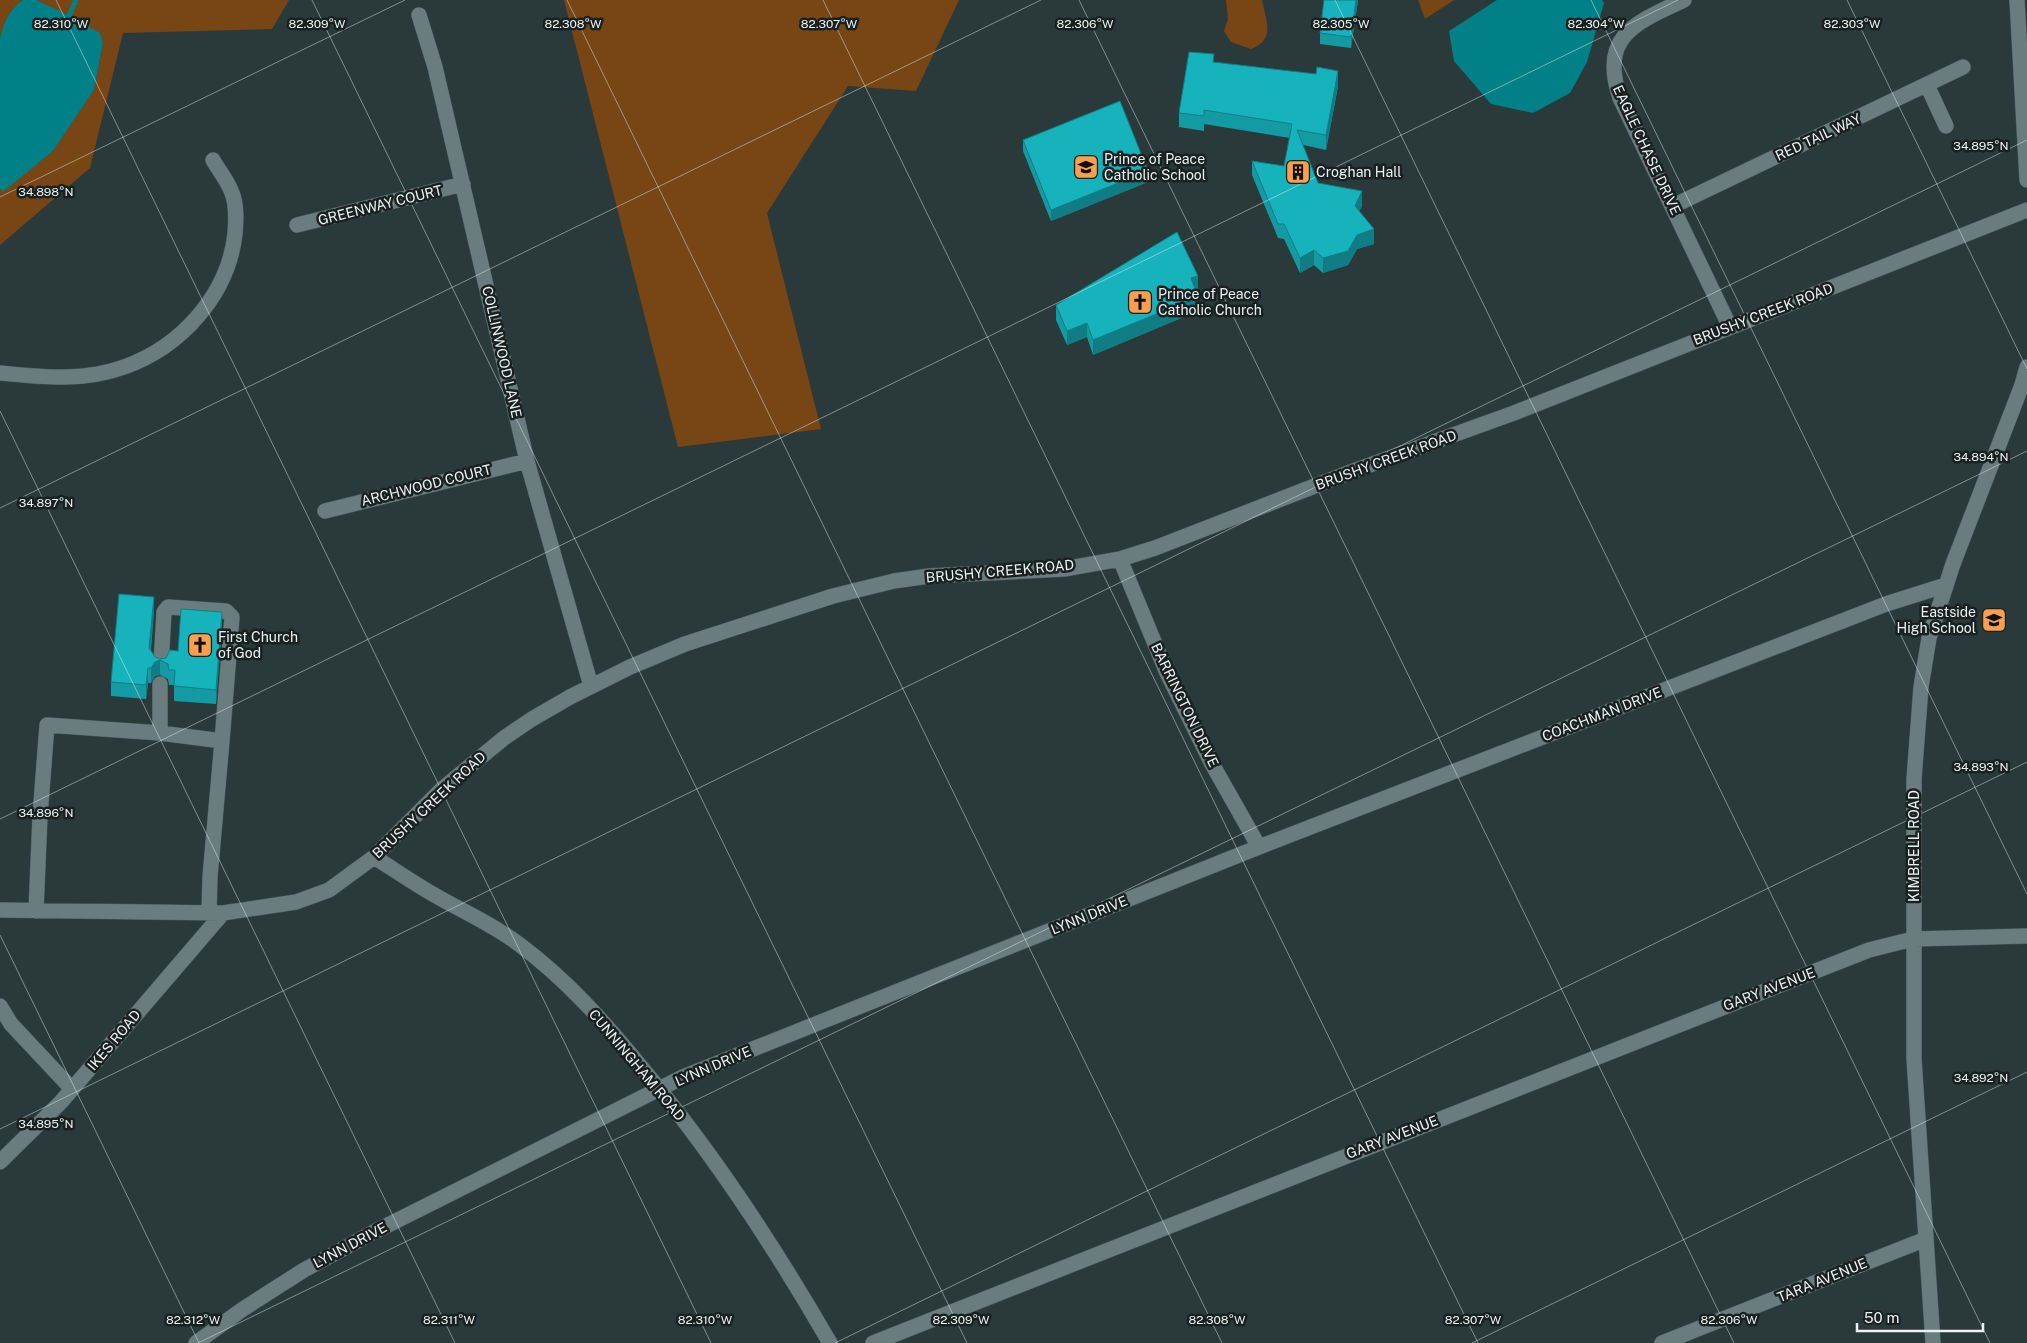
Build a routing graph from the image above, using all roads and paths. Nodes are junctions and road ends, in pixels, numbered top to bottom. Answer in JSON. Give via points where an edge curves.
{"nodes":[{"id":1,"x":1684,"y":0,"type":"edge"},
{"id":2,"x":2017,"y":0,"type":"edge"},
{"id":3,"x":419,"y":15,"type":"dead end"},
{"id":4,"x":1963,"y":67,"type":"dead end"},
{"id":5,"x":1926,"y":85,"type":"junction"},
{"id":6,"x":1946,"y":126,"type":"dead end"},
{"id":7,"x":213,"y":160,"type":"dead end"},
{"id":8,"x":2027,"y":180,"type":"edge"},
{"id":9,"x":463,"y":184,"type":"junction"},
{"id":10,"x":1673,"y":206,"type":"junction"},
{"id":11,"x":2027,"y":210,"type":"edge"},
{"id":12,"x":297,"y":226,"type":"dead end"},
{"id":13,"x":1730,"y":327,"type":"junction"},
{"id":14,"x":2027,"y":367,"type":"edge"},
{"id":15,"x":0,"y":373,"type":"edge"},
{"id":16,"x":528,"y":461,"type":"junction"},
{"id":17,"x":325,"y":511,"type":"dead end"},
{"id":18,"x":1120,"y":559,"type":"junction"},
{"id":19,"x":1946,"y":584,"type":"junction"},
{"id":20,"x":161,"y":664,"type":"dead end"},
{"id":21,"x":160,"y":684,"type":"dead end"},
{"id":22,"x":591,"y":686,"type":"junction"},
{"id":23,"x":160,"y":733,"type":"junction"},
{"id":24,"x":222,"y":741,"type":"junction"},
{"id":25,"x":1259,"y":847,"type":"junction"},
{"id":26,"x":374,"y":857,"type":"junction"},
{"id":27,"x":0,"y":910,"type":"edge"},
{"id":28,"x":36,"y":911,"type":"junction"},
{"id":29,"x":216,"y":913,"type":"junction"},
{"id":30,"x":2027,"y":936,"type":"edge"},
{"id":31,"x":1913,"y":939,"type":"junction"},
{"id":32,"x":0,"y":1006,"type":"edge"},
{"id":33,"x":660,"y":1088,"type":"junction"},
{"id":34,"x":72,"y":1089,"type":"junction"},
{"id":35,"x":0,"y":1162,"type":"edge"},
{"id":36,"x":1926,"y":1239,"type":"junction"},
{"id":37,"x":196,"y":1343,"type":"edge"},
{"id":38,"x":830,"y":1343,"type":"edge"},
{"id":39,"x":874,"y":1343,"type":"edge"},
{"id":40,"x":1662,"y":1343,"type":"edge"},
{"id":41,"x":1933,"y":1343,"type":"edge"}],
"edges":[{"from":1,"to":10,"type":"street","name":"EAGLE CHASE DRIVE","via":[[1642,20],[1629,30],[1617,50],[1613,77],[1620,98]]},
{"from":2,"to":8,"type":"street"},
{"from":3,"to":9,"type":"street","name":"COLLINWOOD LANE"},
{"from":4,"to":5,"type":"street","name":"RED TAIL WAY"},
{"from":5,"to":6,"type":"street"},
{"from":5,"to":10,"type":"street","name":"RED TAIL WAY"},
{"from":7,"to":15,"type":"street","via":[[233,194],[236,219],[234,245],[223,279],[205,308],[183,332],[162,350],[124,367],[88,376],[60,378]]},
{"from":9,"to":12,"type":"street","name":"GREENWAY COURT"},
{"from":9,"to":16,"type":"street","name":"COLLINWOOD LANE"},
{"from":10,"to":13,"type":"street","name":"EAGLE CHASE DRIVE"},
{"from":11,"to":13,"type":"street","name":"BRUSHY CREEK ROAD"},
{"from":13,"to":18,"type":"street","name":"BRUSHY CREEK ROAD","via":[[1514,413]]},
{"from":14,"to":19,"type":"street","name":"KIMBRELL ROAD"},
{"from":16,"to":17,"type":"street","name":"ARCHWOOD COURT"},
{"from":16,"to":22,"type":"street","name":"COLLINWOOD LANE"},
{"from":18,"to":22,"type":"street","name":"BRUSHY CREEK ROAD","via":[[1064,569],[929,576],[862,588],[685,644]]},
{"from":18,"to":25,"type":"street","name":"BARRINGTON DRIVE","via":[[1167,674]]},
{"from":19,"to":25,"type":"street","name":"COACHMAN DRIVE"},
{"from":19,"to":31,"type":"street","name":"KIMBRELL ROAD","via":[[1929,638],[1921,687],[1914,779]]},
{"from":20,"to":24,"type":"street","via":[[164,612],[168,607],[226,611],[232,617]]},
{"from":21,"to":23,"type":"street"},
{"from":22,"to":26,"type":"street","name":"BRUSHY CREEK ROAD","via":[[532,719],[496,744],[442,789]]},
{"from":23,"to":24,"type":"street"},
{"from":23,"to":28,"type":"street","via":[[47,725]]},
{"from":24,"to":29,"type":"street","via":[[210,877]]},
{"from":25,"to":33,"type":"street","name":"LYNN DRIVE"},
{"from":26,"to":29,"type":"street","name":"BRUSHY CREEK ROAD","via":[[329,890],[296,902]]},
{"from":26,"to":33,"type":"street","name":"CUNNINGHAM ROAD","via":[[439,898],[491,924],[521,945],[586,1005]]},
{"from":27,"to":28,"type":"street","name":"BRUSHY CREEK ROAD"},
{"from":28,"to":29,"type":"street","name":"BRUSHY CREEK ROAD"},
{"from":29,"to":34,"type":"street","name":"IKES ROAD"},
{"from":30,"to":31,"type":"street","name":"GARY AVENUE"},
{"from":31,"to":36,"type":"street","name":"KIMBRELL ROAD","via":[[1914,1059]]},
{"from":31,"to":39,"type":"street","name":"GARY AVENUE","via":[[1869,950]]},
{"from":32,"to":34,"type":"street","via":[[11,1024]]},
{"from":33,"to":37,"type":"street","name":"LYNN DRIVE","via":[[304,1270]]},
{"from":33,"to":38,"type":"street","name":"CUNNINGHAM ROAD","via":[[758,1222]]},
{"from":34,"to":35,"type":"street","name":"IKES ROAD"},
{"from":36,"to":40,"type":"street","name":"TARA AVENUE"},
{"from":36,"to":41,"type":"street","name":"KIMBRELL ROAD"}]}
